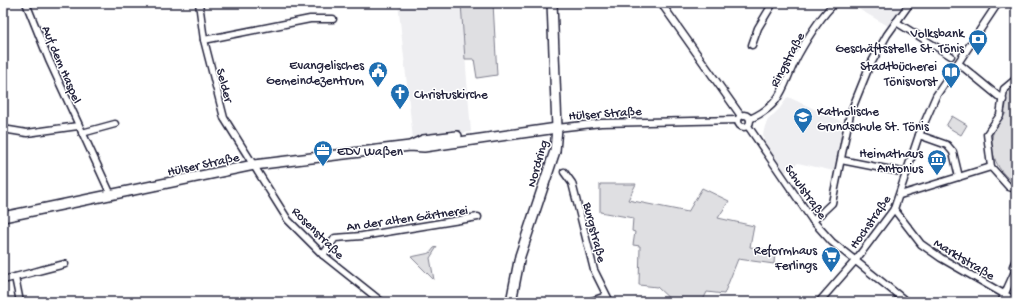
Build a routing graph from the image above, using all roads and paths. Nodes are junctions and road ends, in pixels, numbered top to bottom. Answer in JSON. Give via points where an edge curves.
{"nodes":[{"id":1,"x":26,"y":3,"type":"edge"},
{"id":2,"x":199,"y":3,"type":"edge"},
{"id":3,"x":552,"y":3,"type":"edge"},
{"id":4,"x":661,"y":3,"type":"edge"},
{"id":5,"x":772,"y":3,"type":"edge"},
{"id":6,"x":835,"y":3,"type":"edge"},
{"id":7,"x":910,"y":3,"type":"edge"},
{"id":8,"x":998,"y":3,"type":"edge"},
{"id":9,"x":334,"y":18,"type":"dead end"},
{"id":10,"x":896,"y":22,"type":"junction"},
{"id":11,"x":204,"y":40,"type":"junction"},
{"id":12,"x":752,"y":44,"type":"dead end"},
{"id":13,"x":955,"y":59,"type":"junction"},
{"id":14,"x":1016,"y":79,"type":"edge"},
{"id":15,"x":1003,"y":100,"type":"junction"},
{"id":16,"x":739,"y":118,"type":"junction"},
{"id":17,"x":749,"y":123,"type":"junction"},
{"id":18,"x":115,"y":124,"type":"dead end"},
{"id":19,"x":78,"y":126,"type":"junction"},
{"id":20,"x":557,"y":128,"type":"junction"},
{"id":21,"x":3,"y":129,"type":"edge"},
{"id":22,"x":82,"y":133,"type":"junction"},
{"id":23,"x":919,"y":135,"type":"junction"},
{"id":24,"x":841,"y":160,"type":"junction"},
{"id":25,"x":254,"y":165,"type":"junction"},
{"id":26,"x":991,"y":167,"type":"junction"},
{"id":27,"x":564,"y":172,"type":"dead end"},
{"id":28,"x":907,"y":174,"type":"junction"},
{"id":29,"x":959,"y":177,"type":"junction"},
{"id":30,"x":1016,"y":189,"type":"edge"},
{"id":31,"x":110,"y":195,"type":"junction"},
{"id":32,"x":900,"y":195,"type":"junction"},
{"id":33,"x":894,"y":209,"type":"junction"},
{"id":34,"x":3,"y":216,"type":"edge"},
{"id":35,"x":478,"y":217,"type":"dead end"},
{"id":36,"x":813,"y":221,"type":"junction"},
{"id":37,"x":323,"y":255,"type":"junction"},
{"id":38,"x":1016,"y":260,"type":"edge"},
{"id":39,"x":855,"y":261,"type":"junction"},
{"id":40,"x":65,"y":264,"type":"dead end"},
{"id":41,"x":1016,"y":269,"type":"edge"},
{"id":42,"x":15,"y":277,"type":"junction"},
{"id":43,"x":3,"y":280,"type":"edge"},
{"id":44,"x":1005,"y":294,"type":"junction"},
{"id":45,"x":608,"y":299,"type":"edge"},
{"id":46,"x":1016,"y":301,"type":"edge"},
{"id":47,"x":20,"y":302,"type":"edge"},
{"id":48,"x":382,"y":302,"type":"edge"},
{"id":49,"x":511,"y":302,"type":"edge"},
{"id":50,"x":589,"y":302,"type":"edge"},
{"id":51,"x":819,"y":302,"type":"edge"},
{"id":52,"x":906,"y":302,"type":"edge"},
{"id":53,"x":1001,"y":302,"type":"edge"}],
"edges":[{"from":1,"to":19,"type":"street","name":"Auf dem Haspel"},
{"from":2,"to":11,"type":"street","name":"Selder"},
{"from":3,"to":20,"type":"main road","name":"Nordring"},
{"from":4,"to":16,"type":"street"},
{"from":5,"to":12,"type":"street"},
{"from":6,"to":17,"type":"street","name":"Ringstraße","via":[[801,51],[782,94],[768,109]]},
{"from":7,"to":10,"type":"street"},
{"from":8,"to":13,"type":"street","name":"Hochstraße"},
{"from":9,"to":11,"type":"street","via":[[310,19]]},
{"from":10,"to":13,"type":"street"},
{"from":10,"to":24,"type":"street","via":[[869,67],[850,114]]},
{"from":11,"to":25,"type":"street","name":"Selder","via":[[224,118]]},
{"from":13,"to":15,"type":"street"},
{"from":13,"to":23,"type":"street","name":"Hochstraße"},
{"from":14,"to":15,"type":"street","via":[[1004,89]]},
{"from":15,"to":26,"type":"street","via":[[1000,115],[987,134]]},
{"from":16,"to":17,"type":"street","via":[[745,115]]},
{"from":16,"to":17,"type":"street","via":[[738,124],[741,127],[745,128]]},
{"from":16,"to":20,"type":"street","name":"Hülser Straße","via":[[601,123]]},
{"from":17,"to":36,"type":"street","name":"Schulstraße"},
{"from":18,"to":22,"type":"street"},
{"from":19,"to":21,"type":"street","via":[[27,133]]},
{"from":19,"to":22,"type":"street","name":"Auf dem Haspel"},
{"from":20,"to":25,"type":"main road","name":"Hülser Straße","via":[[475,139],[457,136],[423,140],[410,146]]},
{"from":20,"to":49,"type":"main road","name":"Nordring","via":[[555,151],[520,256]]},
{"from":22,"to":31,"type":"street","name":"Auf dem Haspel"},
{"from":23,"to":28,"type":"street","name":"Hochstraße"},
{"from":23,"to":29,"type":"street","via":[[947,145],[953,152]]},
{"from":24,"to":28,"type":"street"},
{"from":24,"to":36,"type":"street","via":[[832,203]]},
{"from":25,"to":31,"type":"main road","name":"Hülser Straße"},
{"from":25,"to":37,"type":"street","name":"Rosenstraße","via":[[288,220]]},
{"from":26,"to":29,"type":"street"},
{"from":26,"to":30,"type":"street","via":[[1008,187]]},
{"from":27,"to":45,"type":"street","name":"Burgstraße","via":[[572,183],[594,270]]},
{"from":28,"to":32,"type":"street","name":"Hochstraße"},
{"from":29,"to":32,"type":"street"},
{"from":31,"to":34,"type":"main road","name":"Hülser Straße"},
{"from":32,"to":33,"type":"street","name":"Hochstraße"},
{"from":33,"to":39,"type":"street","name":"Hochstraße"},
{"from":33,"to":44,"type":"street","name":"Marktstraße","via":[[921,244]]},
{"from":35,"to":37,"type":"street","name":"An der alten Gärtnerei","via":[[336,238]]},
{"from":36,"to":39,"type":"street","name":"Schulstraße","via":[[832,242]]},
{"from":37,"to":48,"type":"street","name":"Rosenstraße"},
{"from":38,"to":41,"type":"street","via":[[1013,266]]},
{"from":39,"to":51,"type":"street","name":"Hochstraße"},
{"from":39,"to":52,"type":"street","name":"Schulstraße"},
{"from":40,"to":42,"type":"street"},
{"from":41,"to":44,"type":"street"},
{"from":42,"to":43,"type":"street"},
{"from":42,"to":47,"type":"street"},
{"from":44,"to":46,"type":"street","name":"Marktstraße"},
{"from":44,"to":53,"type":"street"},
{"from":45,"to":50,"type":"street","name":"Burgstraße"}]}
